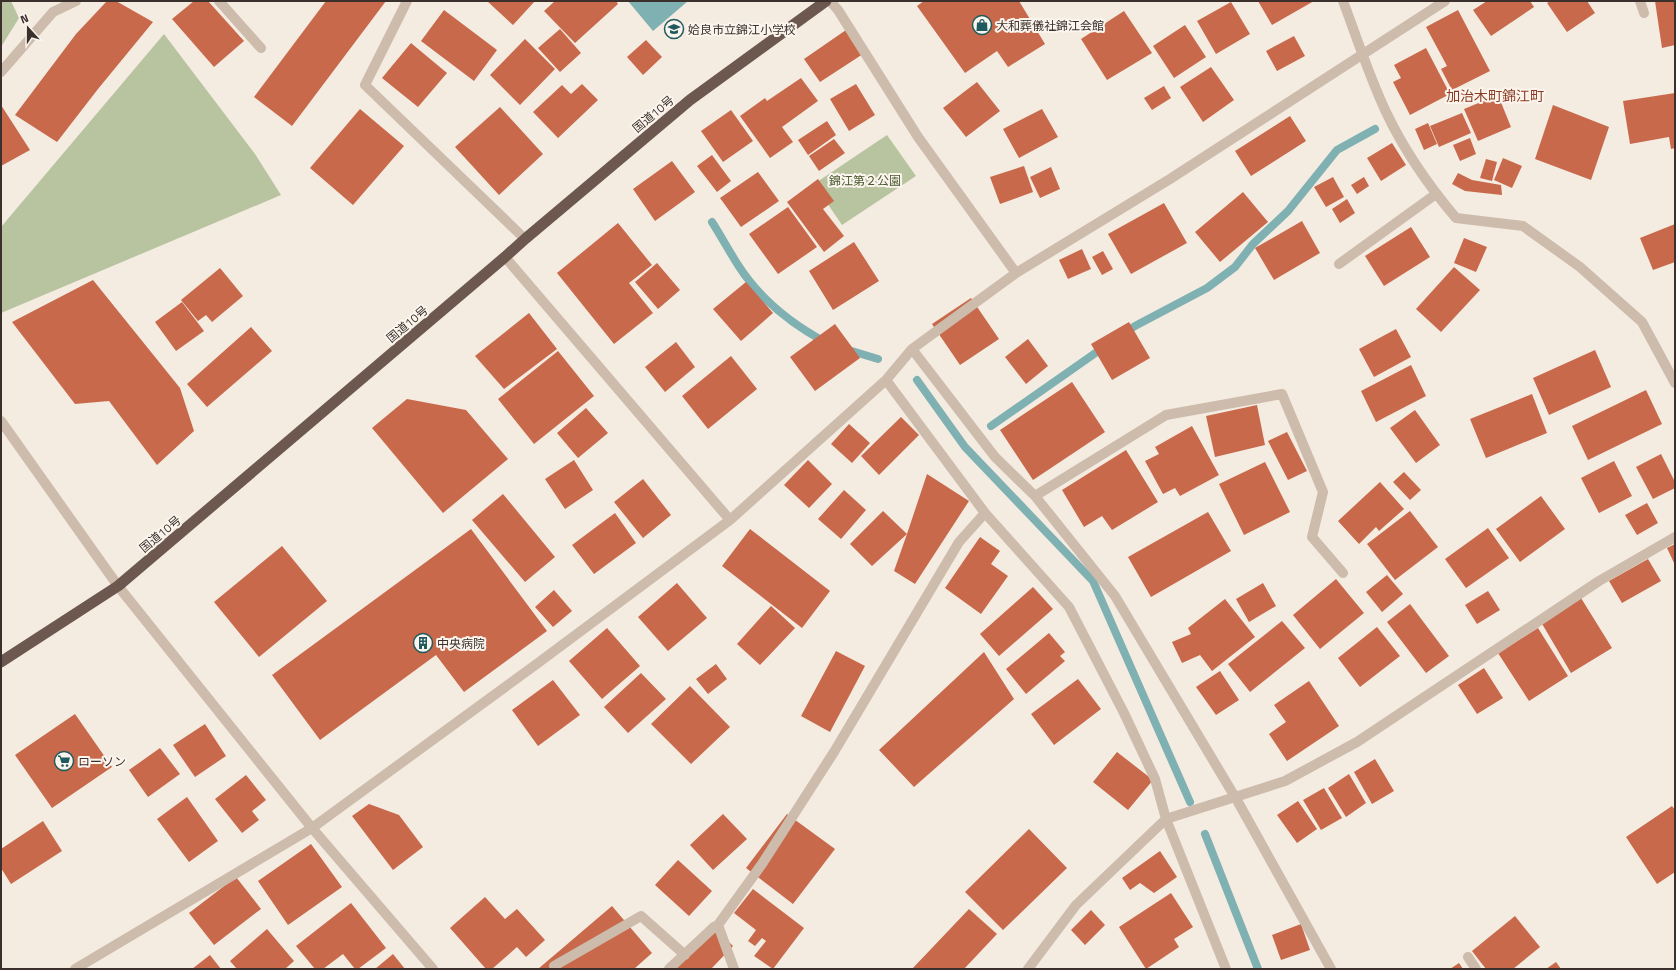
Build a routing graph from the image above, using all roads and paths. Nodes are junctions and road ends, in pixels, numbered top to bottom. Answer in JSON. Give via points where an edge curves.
{"nodes":[{"id":1,"x":76,"y":1,"type":"edge"},
{"id":2,"x":219,"y":1,"type":"edge"},
{"id":3,"x":407,"y":1,"type":"edge"},
{"id":4,"x":826,"y":1,"type":"edge"},
{"id":5,"x":830,"y":1,"type":"edge"},
{"id":6,"x":1343,"y":1,"type":"edge"},
{"id":7,"x":1445,"y":1,"type":"edge"},
{"id":8,"x":1640,"y":1,"type":"edge"},
{"id":9,"x":1644,"y":13,"type":"dead end"},
{"id":10,"x":261,"y":48,"type":"dead end"},
{"id":11,"x":1363,"y":54,"type":"junction"},
{"id":12,"x":1,"y":72,"type":"edge"},
{"id":13,"x":1436,"y":194,"type":"junction"},
{"id":14,"x":525,"y":238,"type":"junction"},
{"id":15,"x":505,"y":257,"type":"junction"},
{"id":16,"x":1339,"y":264,"type":"dead end"},
{"id":17,"x":1016,"y":273,"type":"junction"},
{"id":18,"x":912,"y":349,"type":"junction"},
{"id":19,"x":886,"y":380,"type":"junction"},
{"id":20,"x":1675,"y":383,"type":"edge"},
{"id":21,"x":1,"y":421,"type":"edge"},
{"id":22,"x":1035,"y":496,"type":"junction"},
{"id":23,"x":985,"y":513,"type":"junction"},
{"id":24,"x":730,"y":520,"type":"junction"},
{"id":25,"x":1675,"y":537,"type":"edge"},
{"id":26,"x":1343,"y":573,"type":"dead end"},
{"id":27,"x":118,"y":586,"type":"junction"},
{"id":28,"x":1,"y":662,"type":"edge"},
{"id":29,"x":1234,"y":796,"type":"junction"},
{"id":30,"x":1166,"y":819,"type":"junction"},
{"id":31,"x":312,"y":828,"type":"junction"},
{"id":32,"x":718,"y":925,"type":"junction"},
{"id":33,"x":685,"y":954,"type":"junction"},
{"id":34,"x":1468,"y":958,"type":"dead end"},
{"id":35,"x":554,"y":966,"type":"dead end"},
{"id":36,"x":75,"y":969,"type":"edge"},
{"id":37,"x":433,"y":969,"type":"edge"},
{"id":38,"x":669,"y":969,"type":"edge"},
{"id":39,"x":734,"y":969,"type":"edge"},
{"id":40,"x":1028,"y":969,"type":"edge"},
{"id":41,"x":1226,"y":969,"type":"edge"},
{"id":42,"x":1331,"y":969,"type":"edge"},
{"id":43,"x":1476,"y":969,"type":"edge"}],
"edges":[{"from":1,"to":12,"type":"street","via":[[53,12]]},
{"from":2,"to":10,"type":"street"},
{"from":3,"to":14,"type":"street","via":[[365,85]]},
{"from":4,"to":14,"type":"highway","name":"国道10号","via":[[690,100]]},
{"from":5,"to":17,"type":"street","via":[[918,137]]},
{"from":6,"to":11,"type":"street"},
{"from":7,"to":11,"type":"street"},
{"from":8,"to":9,"type":"street"},
{"from":11,"to":13,"type":"street","via":[[1386,111],[1410,158]]},
{"from":11,"to":17,"type":"street","via":[[1170,179]]},
{"from":13,"to":16,"type":"street"},
{"from":13,"to":20,"type":"street","via":[[1456,218],[1523,226],[1580,267],[1642,322]]},
{"from":14,"to":15,"type":"highway","name":"国道10号"},
{"from":15,"to":24,"type":"street"},
{"from":15,"to":27,"type":"highway","name":"国道10号"},
{"from":17,"to":18,"type":"street"},
{"from":18,"to":19,"type":"street"},
{"from":18,"to":22,"type":"street","via":[[995,457]]},
{"from":19,"to":23,"type":"street"},
{"from":19,"to":24,"type":"street"},
{"from":21,"to":27,"type":"street"},
{"from":22,"to":26,"type":"street","via":[[1166,415],[1282,394],[1323,492],[1312,537]]},
{"from":22,"to":29,"type":"street","via":[[1116,596]]},
{"from":23,"to":30,"type":"street","via":[[1069,607],[1155,779]]},
{"from":23,"to":32,"type":"street","via":[[959,542],[834,752],[762,864]]},
{"from":24,"to":31,"type":"street"},
{"from":25,"to":29,"type":"street","via":[[1599,581],[1357,742],[1285,781]]},
{"from":27,"to":28,"type":"highway","name":"国道10号"},
{"from":27,"to":31,"type":"street"},
{"from":29,"to":30,"type":"street"},
{"from":29,"to":42,"type":"street"},
{"from":30,"to":40,"type":"street","via":[[1076,905]]},
{"from":30,"to":41,"type":"street"},
{"from":31,"to":36,"type":"street"},
{"from":31,"to":37,"type":"street"},
{"from":32,"to":33,"type":"street"},
{"from":32,"to":39,"type":"street"},
{"from":33,"to":35,"type":"street","via":[[641,916]]},
{"from":33,"to":38,"type":"street"},
{"from":34,"to":43,"type":"street"}]}
